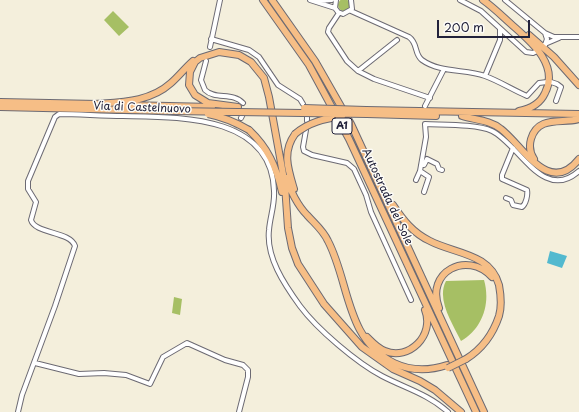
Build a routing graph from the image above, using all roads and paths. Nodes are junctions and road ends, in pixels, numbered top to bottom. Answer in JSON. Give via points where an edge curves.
{"nodes":[{"id":1,"x":220,"y":0,"type":"edge"},
{"id":2,"x":263,"y":0,"type":"edge"},
{"id":3,"x":272,"y":0,"type":"edge"},
{"id":4,"x":311,"y":0,"type":"edge"},
{"id":5,"x":332,"y":0,"type":"edge"},
{"id":6,"x":336,"y":0,"type":"edge"},
{"id":7,"x":460,"y":0,"type":"edge"},
{"id":8,"x":483,"y":0,"type":"edge"},
{"id":9,"x":490,"y":0,"type":"edge"},
{"id":10,"x":514,"y":0,"type":"edge"},
{"id":11,"x":353,"y":1,"type":"edge"},
{"id":12,"x":507,"y":2,"type":"edge"},
{"id":13,"x":335,"y":8,"type":"junction"},
{"id":14,"x":351,"y":11,"type":"junction"},
{"id":15,"x":339,"y":13,"type":"junction"},
{"id":16,"x":500,"y":29,"type":"junction"},
{"id":17,"x":545,"y":33,"type":"junction"},
{"id":18,"x":510,"y":37,"type":"junction"},
{"id":19,"x":579,"y":37,"type":"edge"},
{"id":20,"x":562,"y":38,"type":"junction"},
{"id":21,"x":211,"y":39,"type":"junction"},
{"id":22,"x":397,"y":40,"type":"dead end"},
{"id":23,"x":500,"y":40,"type":"junction"},
{"id":24,"x":530,"y":41,"type":"junction"},
{"id":25,"x":210,"y":47,"type":"dead end"},
{"id":26,"x":537,"y":51,"type":"dead end"},
{"id":27,"x":554,"y":57,"type":"junction"},
{"id":28,"x":206,"y":61,"type":"dead end"},
{"id":29,"x":444,"y":69,"type":"junction"},
{"id":30,"x":358,"y":71,"type":"junction"},
{"id":31,"x":485,"y":76,"type":"junction"},
{"id":32,"x":579,"y":78,"type":"edge"},
{"id":33,"x":579,"y":85,"type":"edge"},
{"id":34,"x":579,"y":88,"type":"edge"},
{"id":35,"x":430,"y":98,"type":"junction"},
{"id":36,"x":556,"y":101,"type":"dead end"},
{"id":37,"x":0,"y":102,"type":"edge"},
{"id":38,"x":96,"y":104,"type":"junction"},
{"id":39,"x":303,"y":104,"type":"dead end"},
{"id":40,"x":240,"y":105,"type":"junction"},
{"id":41,"x":425,"y":106,"type":"dead end"},
{"id":42,"x":0,"y":107,"type":"edge"},
{"id":43,"x":172,"y":111,"type":"junction"},
{"id":44,"x":367,"y":112,"type":"junction"},
{"id":45,"x":494,"y":113,"type":"junction"},
{"id":46,"x":579,"y":114,"type":"edge"},
{"id":47,"x":462,"y":116,"type":"junction"},
{"id":48,"x":579,"y":118,"type":"edge"},
{"id":49,"x":306,"y":130,"type":"dead end"},
{"id":50,"x":513,"y":148,"type":"junction"},
{"id":51,"x":579,"y":154,"type":"edge"},
{"id":52,"x":579,"y":159,"type":"edge"},
{"id":53,"x":421,"y":165,"type":"junction"},
{"id":54,"x":442,"y":170,"type":"dead end"},
{"id":55,"x":420,"y":171,"type":"junction"},
{"id":56,"x":579,"y":171,"type":"edge"},
{"id":57,"x":416,"y":180,"type":"dead end"},
{"id":58,"x":424,"y":192,"type":"dead end"},
{"id":59,"x":384,"y":194,"type":"junction"},
{"id":60,"x":506,"y":198,"type":"dead end"},
{"id":61,"x":298,"y":202,"type":"junction"},
{"id":62,"x":287,"y":211,"type":"junction"},
{"id":63,"x":421,"y":294,"type":"junction"},
{"id":64,"x":411,"y":300,"type":"dead end"},
{"id":65,"x":353,"y":316,"type":"junction"},
{"id":66,"x":447,"y":331,"type":"junction"},
{"id":67,"x":466,"y":358,"type":"junction"},
{"id":68,"x":35,"y":363,"type":"junction"},
{"id":69,"x":385,"y":363,"type":"junction"},
{"id":70,"x":448,"y":367,"type":"junction"},
{"id":71,"x":18,"y":412,"type":"edge"},
{"id":72,"x":239,"y":412,"type":"edge"},
{"id":73,"x":448,"y":412,"type":"edge"},
{"id":74,"x":461,"y":412,"type":"edge"},
{"id":75,"x":476,"y":412,"type":"edge"},
{"id":76,"x":484,"y":412,"type":"edge"}],
"edges":[{"from":1,"to":21,"type":"street"},
{"from":2,"to":63,"type":"highway","name":"Autostrada del Sole","number":"A1","via":[[330,102]]},
{"from":3,"to":59,"type":"highway","name":"Autostrada del Sole","number":"A1","via":[[337,96]]},
{"from":4,"to":5,"type":"street"},
{"from":4,"to":13,"type":"street"},
{"from":6,"to":13,"type":"street"},
{"from":7,"to":16,"type":"street","via":[[481,11]]},
{"from":8,"to":24,"type":"highway"},
{"from":9,"to":27,"type":"highway"},
{"from":10,"to":12,"type":"street"},
{"from":11,"to":14,"type":"street"},
{"from":12,"to":17,"type":"street"},
{"from":13,"to":15,"type":"street"},
{"from":14,"to":15,"type":"street","via":[[346,14]]},
{"from":14,"to":29,"type":"street","via":[[413,40],[422,60]]},
{"from":15,"to":30,"type":"street","via":[[329,28],[330,36],[347,61]]},
{"from":16,"to":18,"type":"street"},
{"from":16,"to":23,"type":"street"},
{"from":17,"to":20,"type":"street"},
{"from":17,"to":20,"type":"street","via":[[545,45]]},
{"from":18,"to":23,"type":"street"},
{"from":18,"to":26,"type":"street","via":[[527,52]]},
{"from":19,"to":20,"type":"street"},
{"from":21,"to":25,"type":"street"},
{"from":21,"to":39,"type":"street","via":[[249,50],[259,58],[278,85],[300,99]]},
{"from":22,"to":30,"type":"street"},
{"from":23,"to":31,"type":"street"},
{"from":24,"to":34,"type":"highway","via":[[557,64]]},
{"from":24,"to":45,"type":"highway","via":[[540,52],[546,66],[549,81],[546,92],[538,103],[527,109]]},
{"from":27,"to":32,"type":"highway"},
{"from":27,"to":33,"type":"highway"},
{"from":28,"to":40,"type":"street","via":[[201,80],[205,90],[214,95],[235,98]]},
{"from":29,"to":31,"type":"street"},
{"from":29,"to":35,"type":"street"},
{"from":30,"to":35,"type":"street"},
{"from":31,"to":36,"type":"street","via":[[527,96],[539,83],[558,84],[561,87]]},
{"from":35,"to":41,"type":"street"},
{"from":37,"to":38,"type":"highway"},
{"from":38,"to":40,"type":"highway"},
{"from":38,"to":61,"type":"highway","via":[[144,98],[169,85],[194,59],[207,53],[218,50],[232,51],[252,60],[264,74],[269,86],[285,174]]},
{"from":40,"to":44,"type":"highway","bridge":true},
{"from":40,"to":62,"type":"highway","via":[[208,103],[194,95],[189,78],[192,67],[200,58],[211,53],[225,52],[238,55],[260,70],[269,97],[285,185]]},
{"from":42,"to":43,"type":"highway"},
{"from":43,"to":44,"type":"highway","bridge":true},
{"from":43,"to":62,"type":"highway","bridge":true,"via":[[221,116],[249,130],[270,154]]},
{"from":44,"to":45,"type":"highway"},
{"from":44,"to":47,"type":"highway"},
{"from":44,"to":61,"type":"highway","bridge":true,"via":[[323,119],[305,126],[295,134],[288,146],[287,159]]},
{"from":45,"to":46,"type":"highway"},
{"from":47,"to":48,"type":"highway"},
{"from":47,"to":52,"type":"highway","via":[[496,125],[544,170],[560,172],[568,169]]},
{"from":48,"to":51,"type":"highway","via":[[543,123],[532,135],[530,142],[533,158],[544,167],[553,170],[566,167]]},
{"from":49,"to":64,"type":"street","via":[[304,151],[347,163],[354,169]]},
{"from":50,"to":53,"type":"street","via":[[487,129],[425,124],[426,137]]},
{"from":50,"to":56,"type":"street","via":[[541,176],[562,179]]},
{"from":50,"to":60,"type":"street","via":[[502,179],[528,192],[522,207],[513,205],[511,200]]},
{"from":53,"to":54,"type":"street","via":[[427,160],[439,164],[439,169]]},
{"from":53,"to":55,"type":"street"},
{"from":55,"to":57,"type":"street"},
{"from":55,"to":58,"type":"street","via":[[429,177]]},
{"from":59,"to":66,"type":"highway","name":"Autostrada del Sole","number":"A1"},
{"from":59,"to":67,"type":"highway","via":[[405,223],[418,234],[478,259],[487,266],[497,281],[501,300],[497,321],[482,346]]},
{"from":61,"to":65,"type":"highway","via":[[328,240]]},
{"from":62,"to":69,"type":"highway","via":[[292,248],[310,284],[362,347]]},
{"from":63,"to":65,"type":"highway","via":[[426,314],[426,332],[420,342],[405,352],[392,353],[376,346]]},
{"from":63,"to":75,"type":"highway","name":"Autostrada del Sole","number":"A1"},
{"from":65,"to":70,"type":"highway","via":[[368,344],[391,362],[418,369]]},
{"from":66,"to":67,"type":"highway","via":[[448,327],[437,298],[440,281],[446,272],[456,266],[468,264],[481,268],[493,278],[498,304],[485,337]]},
{"from":66,"to":76,"type":"highway","name":"Autostrada del Sole","number":"A1"},
{"from":67,"to":70,"type":"highway","bridge":true},
{"from":68,"to":71,"type":"street","name":"Via di Castelnuovo"},
{"from":68,"to":72,"type":"street","via":[[79,374],[104,372],[126,375],[150,384],[163,357],[183,344],[190,343],[225,360],[243,365],[248,370]]},
{"from":68,"to":73,"type":"street","name":"Via di Castelnuovo","via":[[75,246],[71,240],[35,226],[31,220],[36,202],[28,189],[28,181],[57,114],[207,120],[234,129],[249,141],[260,152],[273,176],[274,198],[268,246],[278,271],[301,306],[317,324],[365,365],[421,393]]},
{"from":69,"to":70,"type":"highway","via":[[418,372],[432,372]]},
{"from":69,"to":74,"type":"highway","via":[[435,390]]}]}
